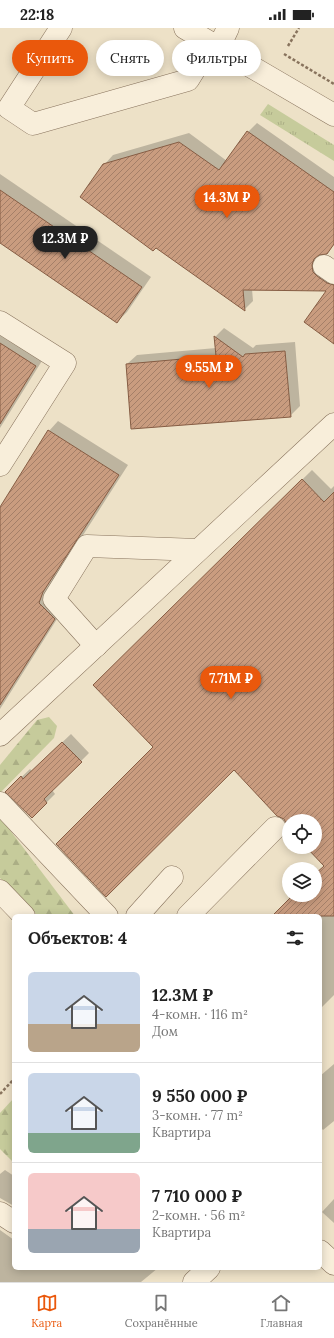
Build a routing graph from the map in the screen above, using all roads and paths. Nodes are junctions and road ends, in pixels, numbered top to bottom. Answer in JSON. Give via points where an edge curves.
{"nodes":[{"id":1,"x":61,"y":28,"type":"edge"},
{"id":2,"x":185,"y":28,"type":"edge"},
{"id":3,"x":228,"y":28,"type":"edge"},
{"id":4,"x":299,"y":28,"type":"edge"},
{"id":5,"x":206,"y":40,"type":"edge"},
{"id":6,"x":219,"y":40,"type":"edge"},
{"id":7,"x":288,"y":46,"type":"dead end"},
{"id":8,"x":284,"y":54,"type":"dead end"},
{"id":9,"x":261,"y":72,"type":"edge"},
{"id":10,"x":191,"y":76,"type":"edge"},
{"id":11,"x":334,"y":84,"type":"edge"},
{"id":12,"x":334,"y":115,"type":"edge"},
{"id":13,"x":0,"y":322,"type":"edge"},
{"id":14,"x":334,"y":424,"type":"edge"},
{"id":15,"x":0,"y":465,"type":"edge"},
{"id":16,"x":198,"y":550,"type":"junction"},
{"id":17,"x":96,"y":646,"type":"junction"},
{"id":18,"x":0,"y":736,"type":"edge"},
{"id":19,"x":0,"y":803,"type":"edge"},
{"id":20,"x":276,"y":828,"type":"dead end"},
{"id":21,"x":172,"y":877,"type":"dead end"},
{"id":22,"x":0,"y":891,"type":"edge"},
{"id":23,"x":22,"y":914,"type":"edge"},
{"id":24,"x":105,"y":914,"type":"edge"},
{"id":25,"x":139,"y":914,"type":"edge"},
{"id":26,"x":190,"y":914,"type":"edge"},
{"id":27,"x":12,"y":1081,"type":"edge"},
{"id":28,"x":0,"y":1094,"type":"edge"},
{"id":29,"x":0,"y":1213,"type":"edge"},
{"id":30,"x":12,"y":1221,"type":"edge"},
{"id":31,"x":322,"y":1253,"type":"edge"},
{"id":32,"x":334,"y":1264,"type":"edge"},
{"id":33,"x":207,"y":1270,"type":"edge"},
{"id":34,"x":194,"y":1282,"type":"edge"}],
"edges":[{"from":1,"to":10,"type":"street","via":[[9,108],[33,124],[188,80]]},
{"from":2,"to":5,"type":"street"},
{"from":3,"to":6,"type":"street"},
{"from":4,"to":7,"type":"path"},
{"from":8,"to":11,"type":"path"},
{"from":9,"to":12,"type":"street"},
{"from":13,"to":15,"type":"street","via":[[65,363]]},
{"from":14,"to":16,"type":"street"},
{"from":16,"to":17,"type":"street"},
{"from":16,"to":17,"type":"street","via":[[87,546],[54,599]]},
{"from":17,"to":18,"type":"street"},
{"from":19,"to":24,"type":"street"},
{"from":20,"to":26,"type":"street"},
{"from":21,"to":25,"type":"street"},
{"from":22,"to":23,"type":"street"},
{"from":27,"to":28,"type":"path"},
{"from":29,"to":30,"type":"street"},
{"from":31,"to":32,"type":"street"},
{"from":33,"to":34,"type":"street"}]}
